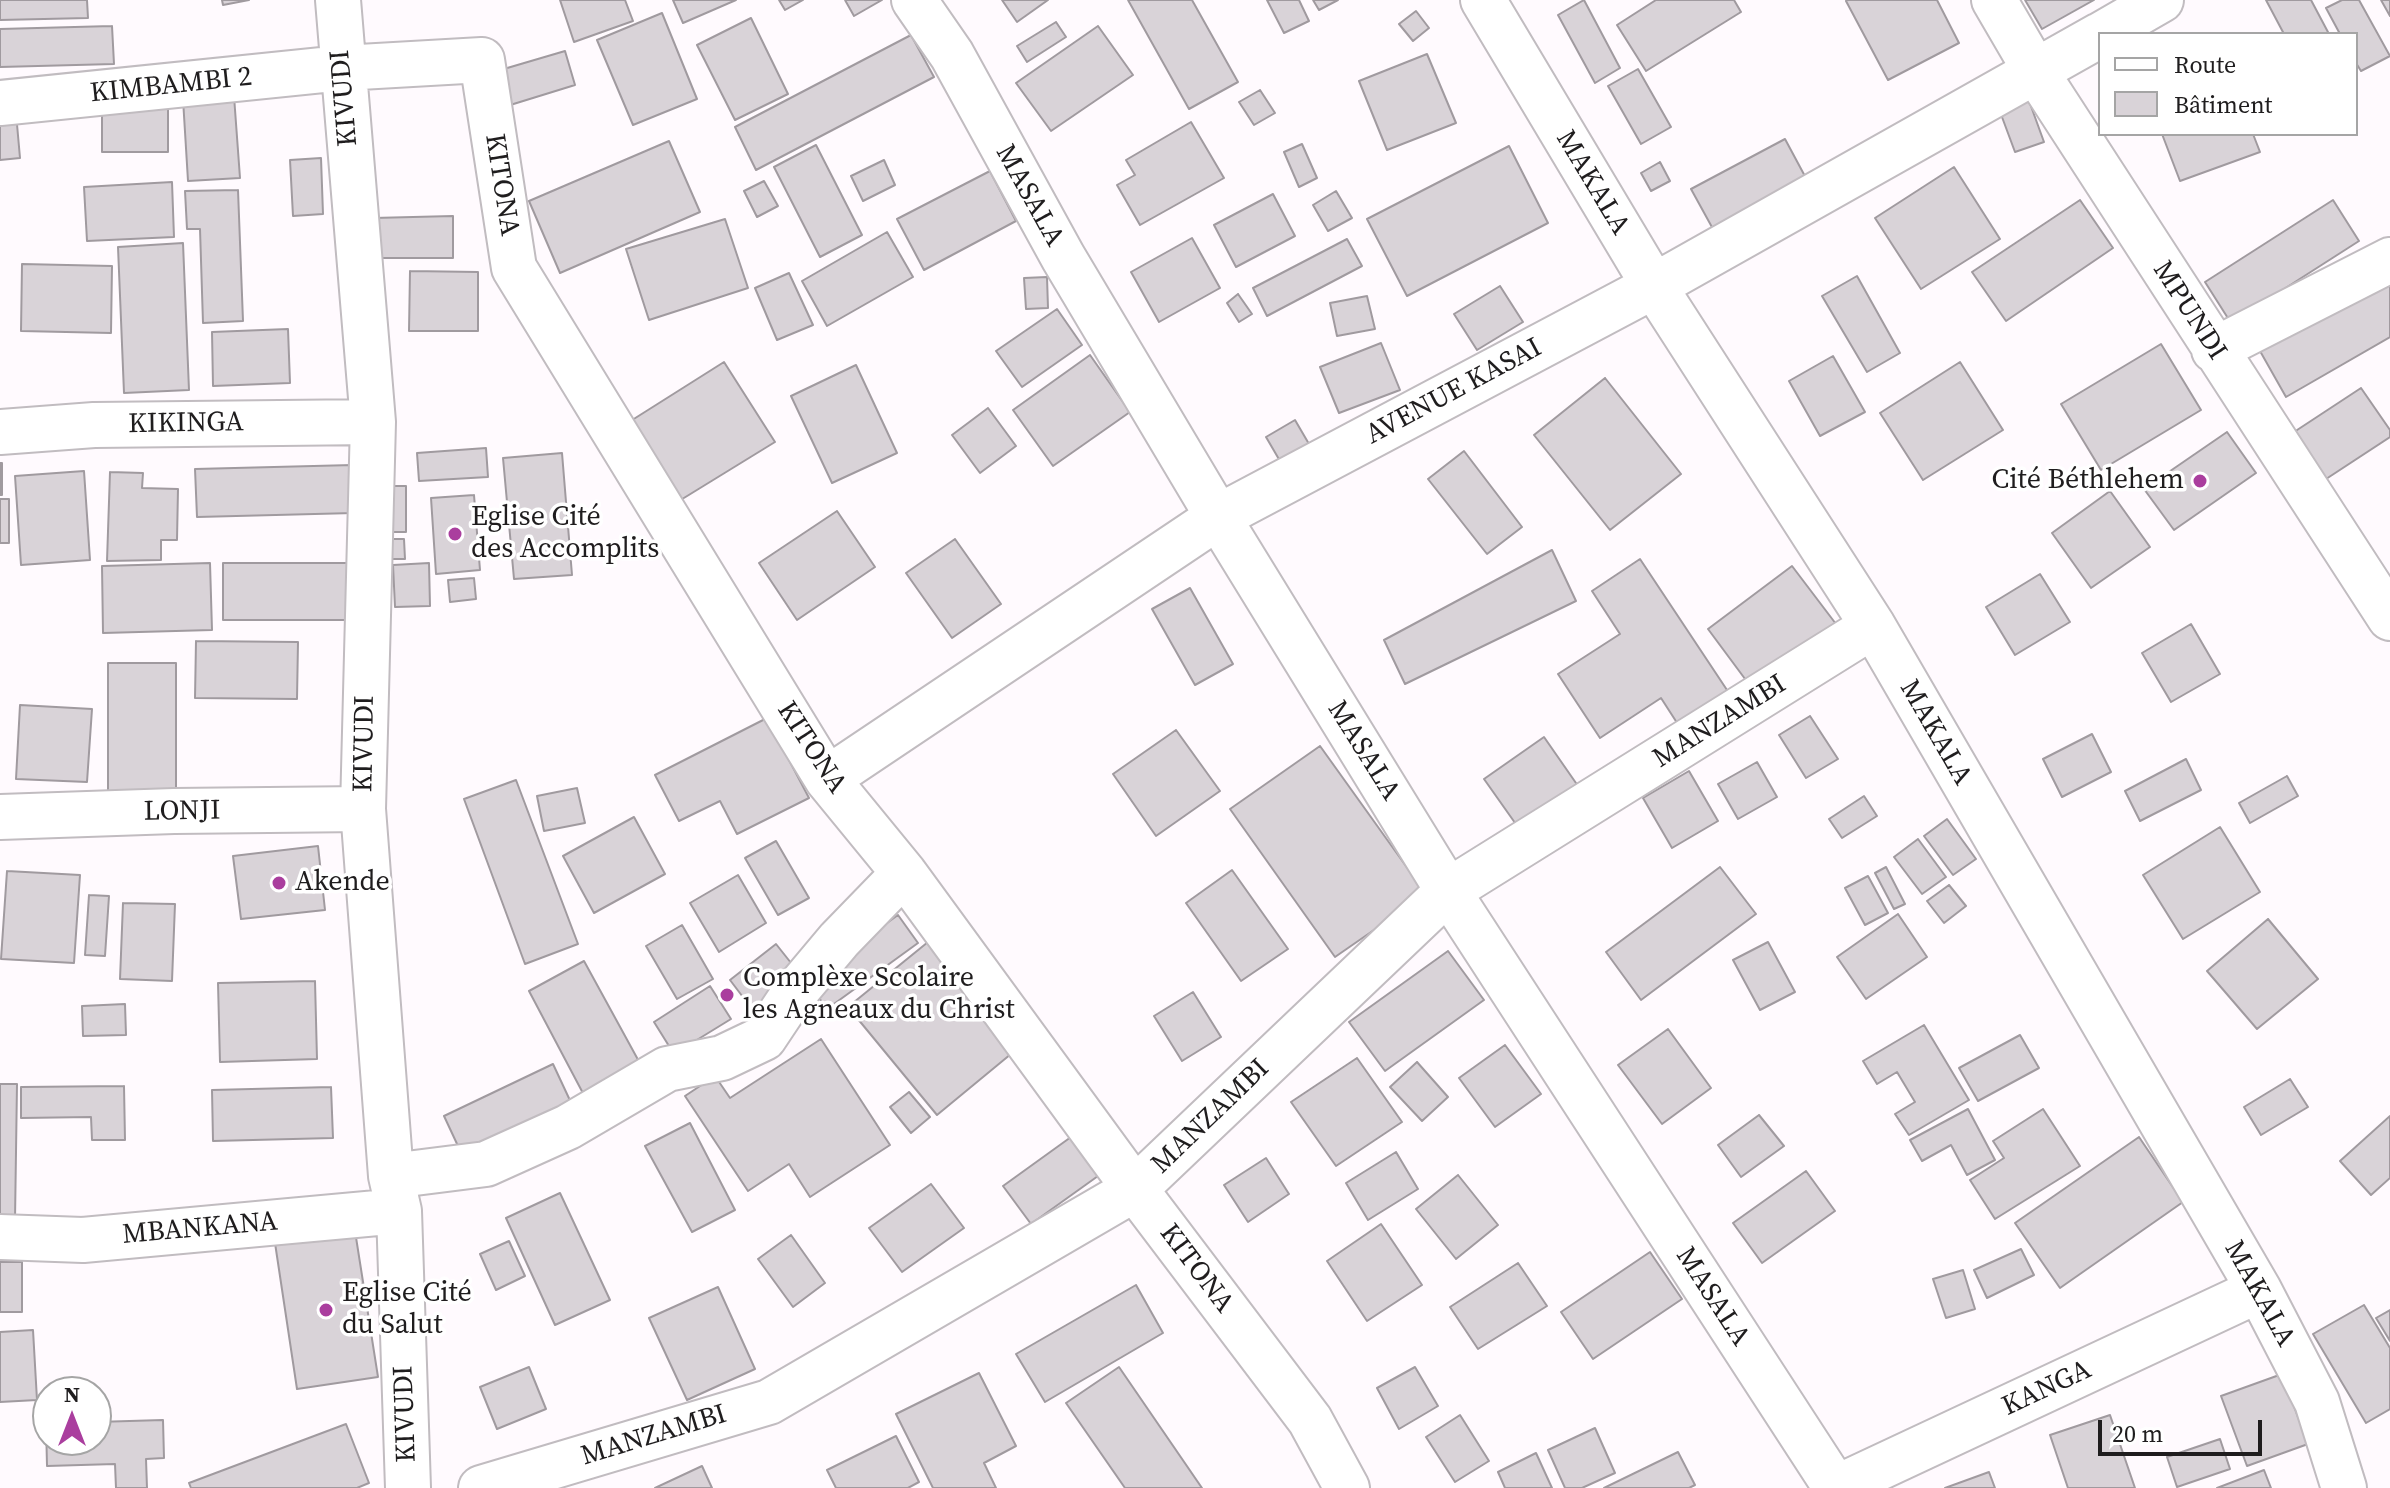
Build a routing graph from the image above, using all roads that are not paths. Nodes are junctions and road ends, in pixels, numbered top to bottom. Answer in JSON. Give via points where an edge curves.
{"nodes":[{"id":1,"x":338,"y":0,"type":"edge"},
{"id":2,"x":914,"y":0,"type":"edge"},
{"id":3,"x":1483,"y":0,"type":"edge"},
{"id":4,"x":1994,"y":0,"type":"edge"},
{"id":5,"x":2161,"y":0,"type":"edge"},
{"id":6,"x":2105,"y":32,"type":"edge"},
{"id":7,"x":2098,"y":36,"type":"edge"},
{"id":8,"x":342,"y":68,"type":"junction"},
{"id":9,"x":2036,"y":72,"type":"junction"},
{"id":10,"x":0,"y":103,"type":"edge"},
{"id":11,"x":2390,"y":260,"type":"edge"},
{"id":12,"x":1654,"y":286,"type":"junction"},
{"id":13,"x":2214,"y":350,"type":"junction"},
{"id":14,"x":373,"y":422,"type":"junction"},
{"id":15,"x":0,"y":432,"type":"edge"},
{"id":16,"x":1218,"y":517,"type":"junction"},
{"id":17,"x":2390,"y":618,"type":"edge"},
{"id":18,"x":1873,"y":626,"type":"junction"},
{"id":19,"x":827,"y":779,"type":"junction"},
{"id":20,"x":363,"y":809,"type":"junction"},
{"id":21,"x":0,"y":817,"type":"edge"},
{"id":22,"x":904,"y":873,"type":"junction"},
{"id":23,"x":1448,"y":891,"type":"junction"},
{"id":24,"x":1135,"y":1189,"type":"junction"},
{"id":25,"x":395,"y":1193,"type":"junction"},
{"id":26,"x":0,"y":1237,"type":"edge"},
{"id":27,"x":2259,"y":1290,"type":"junction"},
{"id":28,"x":408,"y":1488,"type":"edge"},
{"id":29,"x":481,"y":1488,"type":"edge"},
{"id":30,"x":1347,"y":1488,"type":"edge"},
{"id":31,"x":1836,"y":1488,"type":"edge"},
{"id":32,"x":2344,"y":1488,"type":"edge"}],
"edges":[{"from":1,"to":8,"type":"street","name":"KIVUDI"},
{"from":2,"to":16,"type":"street","name":"MASALA","via":[[952,55],[1063,257]]},
{"from":3,"to":12,"type":"street","name":"MAKALA"},
{"from":4,"to":9,"type":"street","name":"MPUNDI"},
{"from":5,"to":6,"type":"street","name":"AVENUE KASAI"},
{"from":7,"to":9,"type":"street","name":"AVENUE KASAI"},
{"from":8,"to":10,"type":"street","name":"KIMBAMBI 2"},
{"from":8,"to":14,"type":"street","name":"KIVUDI"},
{"from":8,"to":19,"type":"street","name":"KITONA","via":[[482,60],[514,268]]},
{"from":9,"to":12,"type":"street","name":"AVENUE KASAI"},
{"from":9,"to":13,"type":"street","name":"MPUNDI"},
{"from":11,"to":13,"type":"street"},
{"from":12,"to":16,"type":"street","name":"AVENUE KASAI"},
{"from":12,"to":18,"type":"street","name":"MAKALA"},
{"from":13,"to":17,"type":"street","name":"MPUNDI"},
{"from":14,"to":15,"type":"street","name":"KIKINGA","via":[[94,425]]},
{"from":14,"to":20,"type":"street","name":"KIVUDI"},
{"from":16,"to":19,"type":"street","name":"AVENUE KASAI"},
{"from":16,"to":23,"type":"street","name":"MASALA"},
{"from":18,"to":23,"type":"street","name":"MANZAMBI"},
{"from":18,"to":27,"type":"street","name":"MAKALA"},
{"from":19,"to":22,"type":"street","name":"KITONA"},
{"from":20,"to":21,"type":"street","name":"LONJI"},
{"from":20,"to":25,"type":"street","name":"KIVUDI"},
{"from":22,"to":24,"type":"street","name":"KITONA"},
{"from":22,"to":25,"type":"street","name":"MBANKANA","via":[[839,940],[764,1038],[722,1058],[667,1069],[568,1127],[486,1164]]},
{"from":23,"to":24,"type":"street","name":"MANZAMBI"},
{"from":23,"to":31,"type":"street","name":"MASALA"},
{"from":24,"to":29,"type":"street","name":"MANZAMBI","via":[[769,1402]]},
{"from":24,"to":30,"type":"street","name":"KITONA","via":[[1310,1420]]},
{"from":25,"to":26,"type":"street","name":"MBANKANA","via":[[83,1240]]},
{"from":25,"to":28,"type":"street","name":"KIVUDI"},
{"from":27,"to":31,"type":"street","name":"KANGA"},
{"from":27,"to":32,"type":"street","name":"MAKALA","via":[[2317,1402]]}]}
